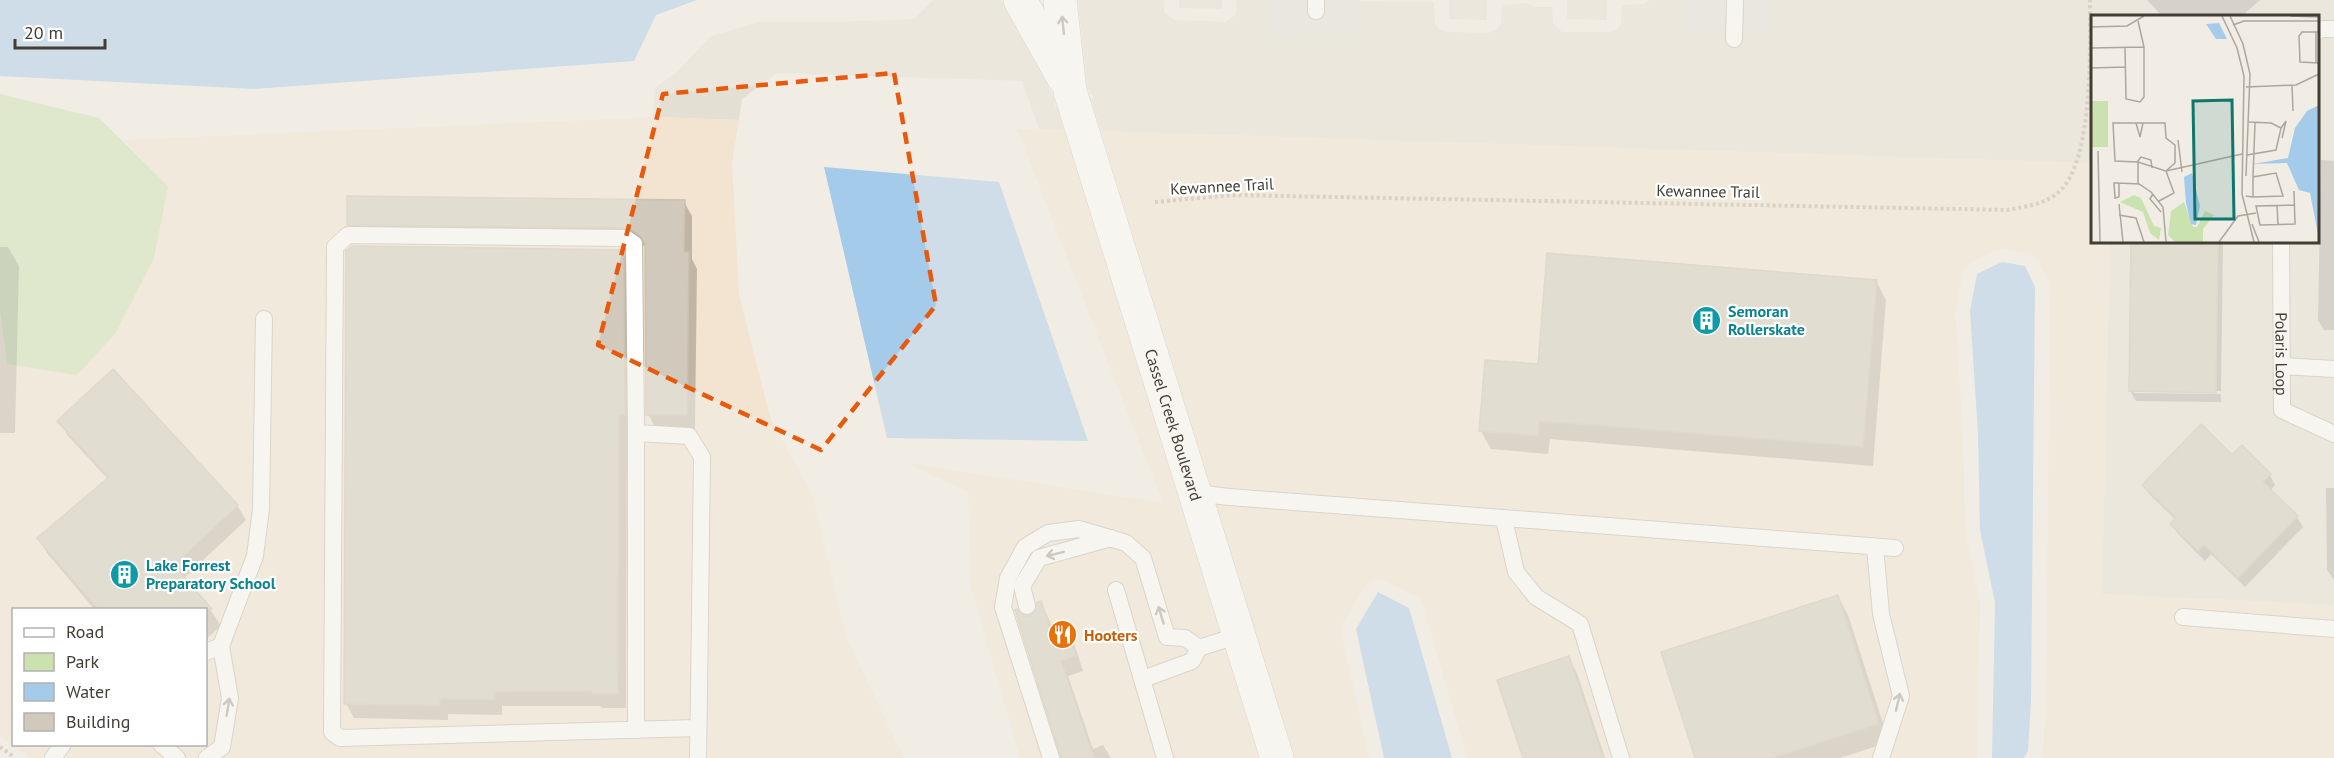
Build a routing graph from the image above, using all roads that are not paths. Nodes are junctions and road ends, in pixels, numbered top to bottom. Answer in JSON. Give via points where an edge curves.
{"nodes":[{"id":1,"x":1020,"y":0,"type":"edge"},
{"id":2,"x":1060,"y":0,"type":"edge"},
{"id":3,"x":1735,"y":0,"type":"edge"},
{"id":4,"x":2334,"y":29,"type":"edge"},
{"id":5,"x":2319,"y":30,"type":"edge"},
{"id":6,"x":1734,"y":39,"type":"dead end"},
{"id":7,"x":1070,"y":91,"type":"junction"},
{"id":8,"x":2281,"y":243,"type":"edge"},
{"id":9,"x":264,"y":320,"type":"dead end"},
{"id":10,"x":2282,"y":366,"type":"junction"},
{"id":11,"x":2334,"y":369,"type":"edge"},
{"id":12,"x":636,"y":433,"type":"junction"},
{"id":13,"x":2334,"y":434,"type":"edge"},
{"id":14,"x":1195,"y":493,"type":"junction"},
{"id":15,"x":1504,"y":519,"type":"junction"},
{"id":16,"x":1111,"y":538,"type":"junction"},
{"id":17,"x":1875,"y":547,"type":"junction"},
{"id":18,"x":1895,"y":548,"type":"dead end"},
{"id":19,"x":1116,"y":590,"type":"dead end"},
{"id":20,"x":1027,"y":606,"type":"dead end"},
{"id":21,"x":2183,"y":616,"type":"dead end"},
{"id":22,"x":2334,"y":629,"type":"edge"},
{"id":23,"x":1239,"y":635,"type":"junction"},
{"id":24,"x":1199,"y":648,"type":"junction"},
{"id":25,"x":213,"y":649,"type":"edge"},
{"id":26,"x":1143,"y":679,"type":"junction"},
{"id":27,"x":698,"y":728,"type":"junction"},
{"id":28,"x":636,"y":730,"type":"junction"},
{"id":29,"x":164,"y":746,"type":"edge"},
{"id":30,"x":177,"y":758,"type":"edge"},
{"id":31,"x":207,"y":758,"type":"edge"},
{"id":32,"x":698,"y":758,"type":"edge"},
{"id":33,"x":1051,"y":758,"type":"edge"},
{"id":34,"x":1165,"y":758,"type":"edge"},
{"id":35,"x":1277,"y":758,"type":"edge"},
{"id":36,"x":1621,"y":758,"type":"edge"},
{"id":37,"x":1881,"y":758,"type":"edge"}],
"edges":[{"from":1,"to":7,"type":"street","name":"Cassel Creek Boulevard"},
{"from":7,"to":2,"type":"street","name":"Cassel Creek Boulevard","one_way":true},
{"from":3,"to":6,"type":"lane"},
{"from":4,"to":5,"type":"lane"},
{"from":7,"to":14,"type":"street","name":"Cassel Creek Boulevard"},
{"from":8,"to":10,"type":"lane","name":"Polaris Loop"},
{"from":9,"to":25,"type":"lane","via":[[261,509],[255,556]]},
{"from":10,"to":11,"type":"lane"},
{"from":10,"to":13,"type":"lane","name":"Polaris Loop","via":[[2282,410]]},
{"from":12,"to":27,"type":"lane","via":[[689,436],[702,457]]},
{"from":12,"to":28,"type":"lane"},
{"from":12,"to":28,"type":"lane","via":[[634,244],[625,238],[348,235],[335,247],[332,732],[340,738]]},
{"from":14,"to":15,"type":"lane"},
{"from":14,"to":23,"type":"street","name":"Cassel Creek Boulevard"},
{"from":15,"to":17,"type":"lane"},
{"from":15,"to":36,"type":"lane","via":[[1516,572],[1536,597],[1580,624]]},
{"from":16,"to":20,"type":"lane","one_way":true,"via":[[1039,558],[1022,586]]},
{"from":24,"to":16,"type":"lane","one_way":true,"via":[[1185,638],[1167,637],[1143,558],[1126,543]]},
{"from":16,"to":33,"type":"lane","via":[[1079,529],[1048,533],[1025,547],[1008,578],[1003,607]]},
{"from":17,"to":18,"type":"lane"},
{"from":37,"to":17,"type":"lane","one_way":true,"via":[[1901,696],[1881,614]]},
{"from":19,"to":26,"type":"lane"},
{"from":21,"to":22,"type":"lane"},
{"from":23,"to":24,"type":"lane"},
{"from":23,"to":35,"type":"street","name":"Cassel Creek Boulevard"},
{"from":24,"to":26,"type":"lane","via":[[1192,661]]},
{"from":31,"to":25,"type":"lane","one_way":true,"via":[[222,747],[230,698]]},
{"from":26,"to":34,"type":"lane"},
{"from":27,"to":28,"type":"lane"},
{"from":27,"to":32,"type":"lane"},
{"from":29,"to":30,"type":"lane"}]}
